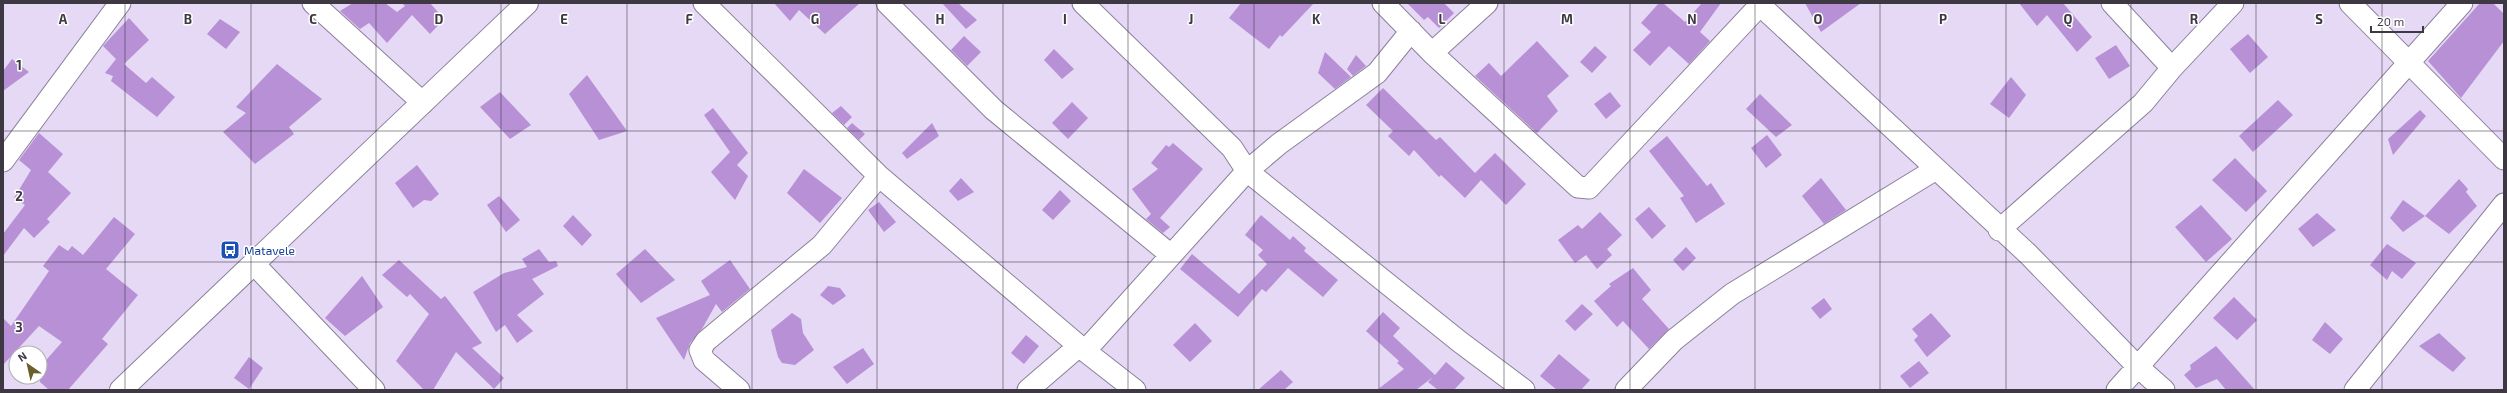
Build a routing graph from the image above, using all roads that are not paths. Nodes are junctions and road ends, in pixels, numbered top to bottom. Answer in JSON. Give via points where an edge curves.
{"nodes":[{"id":1,"x":120,"y":3,"type":"edge"},
{"id":2,"x":313,"y":3,"type":"edge"},
{"id":3,"x":527,"y":3,"type":"edge"},
{"id":4,"x":704,"y":3,"type":"edge"},
{"id":5,"x":887,"y":3,"type":"edge"},
{"id":6,"x":1083,"y":3,"type":"edge"},
{"id":7,"x":1384,"y":3,"type":"edge"},
{"id":8,"x":1487,"y":3,"type":"edge"},
{"id":9,"x":2112,"y":3,"type":"edge"},
{"id":10,"x":2233,"y":3,"type":"edge"},
{"id":11,"x":2350,"y":3,"type":"edge"},
{"id":12,"x":2462,"y":3,"type":"edge"},
{"id":13,"x":1761,"y":4,"type":"edge"},
{"id":14,"x":1411,"y":31,"type":"junction"},
{"id":15,"x":1432,"y":52,"type":"junction"},
{"id":16,"x":2407,"y":62,"type":"junction"},
{"id":17,"x":2172,"y":68,"type":"junction"},
{"id":18,"x":423,"y":103,"type":"junction"},
{"id":19,"x":2504,"y":160,"type":"edge"},
{"id":20,"x":3,"y":161,"type":"edge"},
{"id":21,"x":1936,"y":169,"type":"junction"},
{"id":22,"x":1247,"y":171,"type":"junction"},
{"id":23,"x":879,"y":176,"type":"junction"},
{"id":24,"x":2504,"y":204,"type":"edge"},
{"id":25,"x":1999,"y":230,"type":"junction"},
{"id":26,"x":1171,"y":255,"type":"junction"},
{"id":27,"x":254,"y":264,"type":"junction"},
{"id":28,"x":1082,"y":349,"type":"junction"},
{"id":29,"x":2137,"y":366,"type":"junction"},
{"id":30,"x":120,"y":390,"type":"edge"},
{"id":31,"x":374,"y":390,"type":"edge"},
{"id":32,"x":739,"y":390,"type":"edge"},
{"id":33,"x":1028,"y":390,"type":"edge"},
{"id":34,"x":1136,"y":390,"type":"edge"},
{"id":35,"x":1524,"y":390,"type":"edge"},
{"id":36,"x":1626,"y":390,"type":"edge"},
{"id":37,"x":2117,"y":390,"type":"edge"},
{"id":38,"x":2164,"y":390,"type":"edge"},
{"id":39,"x":2355,"y":390,"type":"edge"}],
"edges":[{"from":1,"to":20,"type":"street"},
{"from":2,"to":18,"type":"street"},
{"from":3,"to":18,"type":"highway"},
{"from":4,"to":23,"type":"street"},
{"from":5,"to":26,"type":"street","via":[[994,110]]},
{"from":6,"to":22,"type":"street","via":[[1232,148]]},
{"from":7,"to":14,"type":"street"},
{"from":8,"to":15,"type":"street"},
{"from":9,"to":17,"type":"street"},
{"from":10,"to":17,"type":"street"},
{"from":11,"to":16,"type":"street"},
{"from":12,"to":16,"type":"street"},
{"from":13,"to":15,"type":"street","via":[[1589,188],[1578,187]]},
{"from":13,"to":21,"type":"street"},
{"from":14,"to":15,"type":"street"},
{"from":14,"to":22,"type":"street","via":[[1377,73],[1279,144]]},
{"from":16,"to":19,"type":"street"},
{"from":16,"to":29,"type":"street"},
{"from":17,"to":25,"type":"street","via":[[2143,103]]},
{"from":18,"to":27,"type":"highway"},
{"from":21,"to":25,"type":"street"},
{"from":21,"to":36,"type":"street","via":[[1732,294],[1674,340]]},
{"from":22,"to":26,"type":"street"},
{"from":22,"to":35,"type":"street"},
{"from":23,"to":28,"type":"street"},
{"from":23,"to":32,"type":"street","via":[[822,245],[706,341],[700,350],[704,360]]},
{"from":24,"to":39,"type":"street"},
{"from":25,"to":29,"type":"street","via":[[2051,277]]},
{"from":26,"to":28,"type":"street"},
{"from":27,"to":30,"type":"highway"},
{"from":27,"to":31,"type":"street"},
{"from":28,"to":33,"type":"street"},
{"from":28,"to":34,"type":"street"},
{"from":29,"to":37,"type":"street"},
{"from":29,"to":38,"type":"street"}]}
